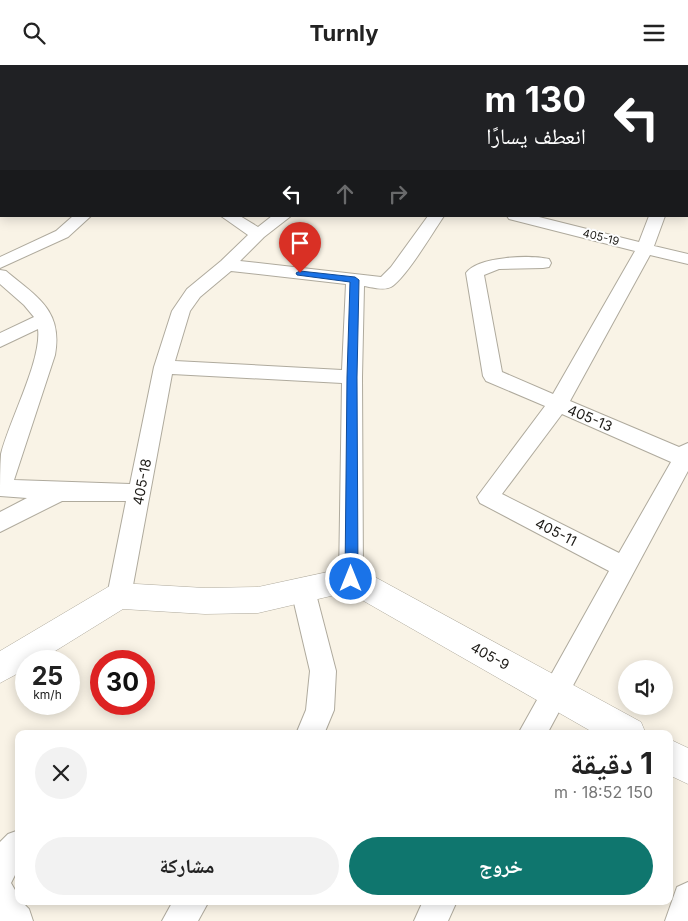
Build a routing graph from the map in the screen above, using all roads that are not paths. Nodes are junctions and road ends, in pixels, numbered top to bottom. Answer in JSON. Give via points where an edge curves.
{"nodes":[{"id":1,"x":81,"y":217,"type":"edge"},
{"id":2,"x":230,"y":217,"type":"edge"},
{"id":3,"x":282,"y":217,"type":"edge"},
{"id":4,"x":435,"y":217,"type":"edge"},
{"id":5,"x":524,"y":217,"type":"edge"},
{"id":6,"x":657,"y":217,"type":"edge"},
{"id":7,"x":560,"y":221,"type":"edge"},
{"id":8,"x":258,"y":234,"type":"junction"},
{"id":9,"x":645,"y":248,"type":"junction"},
{"id":10,"x":688,"y":259,"type":"edge"},
{"id":11,"x":0,"y":263,"type":"edge"},
{"id":12,"x":543,"y":263,"type":"dead end"},
{"id":13,"x":227,"y":265,"type":"junction"},
{"id":14,"x":0,"y":275,"type":"edge"},
{"id":15,"x":355,"y":280,"type":"junction"},
{"id":16,"x":44,"y":319,"type":"junction"},
{"id":17,"x":0,"y":341,"type":"edge"},
{"id":18,"x":164,"y":367,"type":"junction"},
{"id":19,"x":352,"y":377,"type":"junction"},
{"id":20,"x":558,"y":404,"type":"junction"},
{"id":21,"x":687,"y":457,"type":"edge"},
{"id":22,"x":0,"y":488,"type":"edge"},
{"id":23,"x":60,"y":492,"type":"junction"},
{"id":24,"x":139,"y":493,"type":"junction"},
{"id":25,"x":0,"y":523,"type":"edge"},
{"id":26,"x":624,"y":567,"type":"junction"},
{"id":27,"x":351,"y":579,"type":"junction"},
{"id":28,"x":302,"y":590,"type":"junction"},
{"id":29,"x":119,"y":596,"type":"junction"},
{"id":30,"x":0,"y":668,"type":"edge"},
{"id":31,"x":555,"y":692,"type":"junction"},
{"id":32,"x":312,"y":730,"type":"edge"},
{"id":33,"x":534,"y":730,"type":"edge"},
{"id":34,"x":622,"y":730,"type":"edge"},
{"id":35,"x":673,"y":758,"type":"edge"},
{"id":36,"x":688,"y":767,"type":"edge"},
{"id":37,"x":15,"y":849,"type":"edge"},
{"id":38,"x":0,"y":872,"type":"edge"},
{"id":39,"x":0,"y":894,"type":"edge"},
{"id":40,"x":688,"y":898,"type":"edge"},
{"id":41,"x":190,"y":905,"type":"edge"},
{"id":42,"x":439,"y":905,"type":"edge"},
{"id":43,"x":17,"y":921,"type":"edge"},
{"id":44,"x":178,"y":921,"type":"edge"},
{"id":45,"x":430,"y":921,"type":"edge"},
{"id":46,"x":681,"y":921,"type":"edge"}],
"edges":[{"from":1,"to":11,"type":"street","via":[[62,234]]},
{"from":2,"to":8,"type":"street"},
{"from":3,"to":8,"type":"street","name":"405-18"},
{"from":4,"to":15,"type":"street","via":[[391,279],[385,283]]},
{"from":5,"to":7,"type":"street","name":"405-19"},
{"from":6,"to":9,"type":"street"},
{"from":7,"to":9,"type":"street","name":"405-19"},
{"from":8,"to":13,"type":"street","name":"405-18"},
{"from":9,"to":10,"type":"street","name":"405-19"},
{"from":9,"to":20,"type":"street"},
{"from":12,"to":20,"type":"street","name":"405-13","via":[[485,266],[475,273],[493,376]]},
{"from":13,"to":15,"type":"street"},
{"from":13,"to":18,"type":"street","name":"405-18","via":[[194,293],[181,311]]},
{"from":14,"to":16,"type":"street","via":[[37,308]]},
{"from":15,"to":19,"type":"street"},
{"from":16,"to":17,"type":"street"},
{"from":16,"to":22,"type":"street","via":[[48,335],[45,355]]},
{"from":18,"to":19,"type":"street"},
{"from":18,"to":24,"type":"street","name":"405-18"},
{"from":19,"to":27,"type":"street"},
{"from":20,"to":21,"type":"street","name":"405-13"},
{"from":20,"to":26,"type":"street","name":"405-11","via":[[488,497]]},
{"from":21,"to":26,"type":"street"},
{"from":22,"to":23,"type":"street"},
{"from":23,"to":24,"type":"street"},
{"from":23,"to":25,"type":"street"},
{"from":24,"to":29,"type":"street","name":"405-18"},
{"from":26,"to":31,"type":"street"},
{"from":27,"to":28,"type":"street"},
{"from":27,"to":31,"type":"street","name":"405-9"},
{"from":28,"to":29,"type":"street","via":[[234,601]]},
{"from":28,"to":32,"type":"street","via":[[323,671],[320,710]]},
{"from":29,"to":30,"type":"street"},
{"from":31,"to":33,"type":"street"},
{"from":31,"to":34,"type":"street","name":"405-9"},
{"from":35,"to":36,"type":"street"},
{"from":37,"to":38,"type":"street","via":[[1,863]]},
{"from":39,"to":43,"type":"street"},
{"from":40,"to":46,"type":"street"},
{"from":41,"to":44,"type":"street"},
{"from":42,"to":45,"type":"street"}]}
